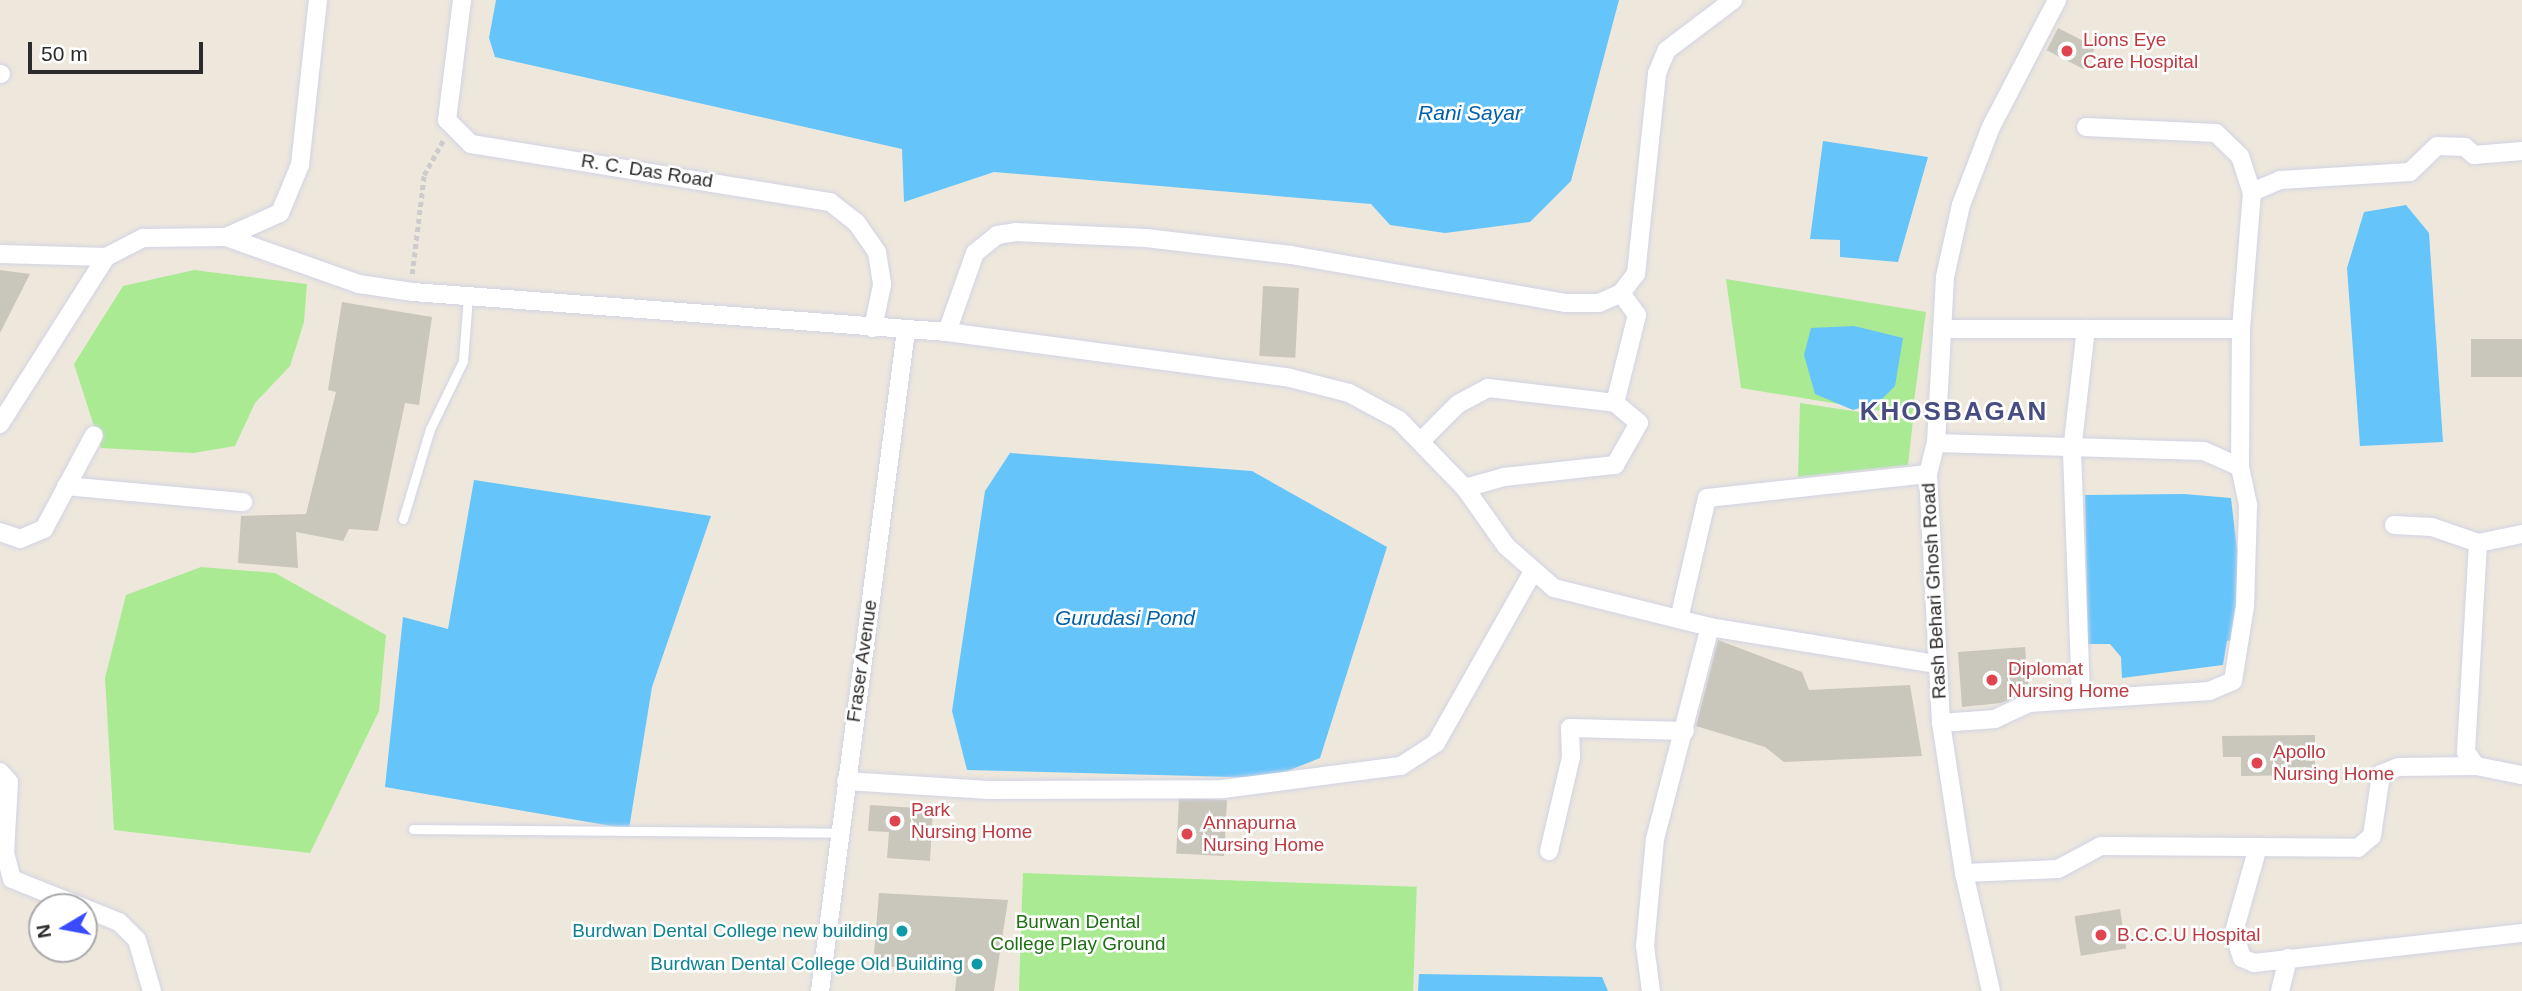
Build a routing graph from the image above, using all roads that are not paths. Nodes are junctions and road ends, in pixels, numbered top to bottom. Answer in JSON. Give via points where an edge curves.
{"nodes":[{"id":1,"x":317,"y":0,"type":"edge"},
{"id":2,"x":462,"y":0,"type":"edge"},
{"id":3,"x":1733,"y":0,"type":"edge"},
{"id":4,"x":2057,"y":0,"type":"edge"},
{"id":5,"x":2086,"y":127,"type":"dead end"},
{"id":6,"x":2522,"y":151,"type":"edge"},
{"id":7,"x":2252,"y":192,"type":"junction"},
{"id":8,"x":226,"y":237,"type":"junction"},
{"id":9,"x":0,"y":254,"type":"edge"},
{"id":10,"x":106,"y":257,"type":"junction"},
{"id":11,"x":1621,"y":293,"type":"junction"},
{"id":12,"x":468,"y":296,"type":"junction"},
{"id":13,"x":873,"y":328,"type":"junction"},
{"id":14,"x":1942,"y":329,"type":"junction"},
{"id":15,"x":2086,"y":329,"type":"junction"},
{"id":16,"x":2241,"y":329,"type":"junction"},
{"id":17,"x":906,"y":331,"type":"junction"},
{"id":18,"x":947,"y":332,"type":"junction"},
{"id":19,"x":1615,"y":403,"type":"junction"},
{"id":20,"x":0,"y":424,"type":"edge"},
{"id":21,"x":94,"y":435,"type":"dead end"},
{"id":22,"x":1421,"y":441,"type":"junction"},
{"id":23,"x":1936,"y":443,"type":"junction"},
{"id":24,"x":2072,"y":451,"type":"junction"},
{"id":25,"x":2239,"y":467,"type":"junction"},
{"id":26,"x":1928,"y":474,"type":"junction"},
{"id":27,"x":66,"y":486,"type":"junction"},
{"id":28,"x":1465,"y":488,"type":"junction"},
{"id":29,"x":243,"y":502,"type":"dead end"},
{"id":30,"x":403,"y":519,"type":"dead end"},
{"id":31,"x":2393,"y":525,"type":"dead end"},
{"id":32,"x":0,"y":532,"type":"edge"},
{"id":33,"x":2522,"y":534,"type":"edge"},
{"id":34,"x":2477,"y":543,"type":"junction"},
{"id":35,"x":1532,"y":573,"type":"junction"},
{"id":36,"x":1679,"y":619,"type":"junction"},
{"id":37,"x":1710,"y":627,"type":"junction"},
{"id":38,"x":1937,"y":664,"type":"junction"},
{"id":39,"x":2081,"y":697,"type":"junction"},
{"id":40,"x":1941,"y":723,"type":"junction"},
{"id":41,"x":1685,"y":732,"type":"junction"},
{"id":42,"x":2476,"y":766,"type":"junction"},
{"id":43,"x":0,"y":772,"type":"edge"},
{"id":44,"x":2522,"y":775,"type":"edge"},
{"id":45,"x":846,"y":781,"type":"junction"},
{"id":46,"x":413,"y":830,"type":"dead end"},
{"id":47,"x":839,"y":833,"type":"junction"},
{"id":48,"x":2258,"y":848,"type":"junction"},
{"id":49,"x":1549,"y":851,"type":"dead end"},
{"id":50,"x":1964,"y":873,"type":"junction"},
{"id":51,"x":2522,"y":933,"type":"edge"},
{"id":52,"x":2288,"y":958,"type":"junction"},
{"id":53,"x":152,"y":991,"type":"edge"},
{"id":54,"x":820,"y":991,"type":"edge"},
{"id":55,"x":1651,"y":991,"type":"edge"},
{"id":56,"x":1990,"y":991,"type":"edge"},
{"id":57,"x":2280,"y":991,"type":"edge"}],
"edges":[{"from":1,"to":8,"type":"street","via":[[300,164],[280,214]]},
{"from":2,"to":13,"type":"street","name":"R. C. Das Road","via":[[451,125],[471,144],[830,202],[856,222],[877,252],[883,285]]},
{"from":3,"to":11,"type":"street","via":[[1667,50],[1657,73],[1648,114],[1641,247],[1636,274]]},
{"from":4,"to":14,"type":"street","name":"Rash Behari Ghosh Road","via":[[1991,127],[1961,205],[1945,277]]},
{"from":5,"to":7,"type":"street","via":[[2216,133],[2240,156]]},
{"from":6,"to":7,"type":"street","via":[[2474,155],[2465,148],[2437,146],[2410,172],[2280,180]]},
{"from":7,"to":16,"type":"street"},
{"from":8,"to":10,"type":"street","via":[[143,238]]},
{"from":8,"to":12,"type":"street","via":[[359,284]]},
{"from":9,"to":10,"type":"street"},
{"from":10,"to":20,"type":"street"},
{"from":11,"to":18,"type":"street","via":[[1600,303],[1565,303],[1291,256],[1146,238],[1016,232],[998,235],[975,253]]},
{"from":11,"to":19,"type":"street","via":[[1637,315]]},
{"from":12,"to":13,"type":"street"},
{"from":12,"to":30,"type":"lane","via":[[463,361],[430,429]]},
{"from":13,"to":17,"type":"street"},
{"from":14,"to":15,"type":"street"},
{"from":14,"to":23,"type":"street","name":"Rash Behari Ghosh Road"},
{"from":15,"to":16,"type":"street"},
{"from":15,"to":24,"type":"street"},
{"from":16,"to":25,"type":"street"},
{"from":17,"to":18,"type":"street"},
{"from":17,"to":45,"type":"street","name":"Fraser Avenue"},
{"from":18,"to":22,"type":"street","via":[[1290,378],[1379,407]]},
{"from":19,"to":22,"type":"street","via":[[1488,388],[1458,404]]},
{"from":19,"to":28,"type":"street","via":[[1639,423],[1615,465],[1504,477]]},
{"from":21,"to":27,"type":"street"},
{"from":22,"to":28,"type":"street"},
{"from":23,"to":24,"type":"street"},
{"from":23,"to":26,"type":"street","name":"Rash Behari Ghosh Road"},
{"from":24,"to":25,"type":"street","via":[[2204,451]]},
{"from":24,"to":39,"type":"street"},
{"from":25,"to":39,"type":"street","via":[[2248,506],[2245,606],[2233,681],[2209,691]]},
{"from":26,"to":36,"type":"street","via":[[1707,498]]},
{"from":26,"to":38,"type":"street","name":"Rash Behari Ghosh Road"},
{"from":27,"to":29,"type":"street"},
{"from":27,"to":32,"type":"street","via":[[34,537]]},
{"from":28,"to":35,"type":"street"},
{"from":31,"to":34,"type":"street","via":[[2432,527]]},
{"from":33,"to":34,"type":"street"},
{"from":34,"to":42,"type":"street","via":[[2466,752]]},
{"from":35,"to":36,"type":"street","via":[[1572,596]]},
{"from":35,"to":45,"type":"street","via":[[1436,743],[1401,766],[1223,789],[989,790]]},
{"from":36,"to":37,"type":"street"},
{"from":37,"to":38,"type":"street"},
{"from":37,"to":41,"type":"street"},
{"from":38,"to":40,"type":"street","name":"Rash Behari Ghosh Road"},
{"from":39,"to":40,"type":"street","via":[[2020,705],[1995,719]]},
{"from":40,"to":50,"type":"street","name":"Rash Behari Ghosh Road"},
{"from":41,"to":49,"type":"street","via":[[1570,728],[1571,757]]},
{"from":41,"to":55,"type":"street","via":[[1647,889]]},
{"from":42,"to":44,"type":"street"},
{"from":42,"to":48,"type":"street","via":[[2398,767],[2381,774],[2368,844]]},
{"from":43,"to":53,"type":"street","via":[[9,782],[5,853],[12,879],[119,922],[137,940]]},
{"from":45,"to":47,"type":"street","name":"Fraser Avenue"},
{"from":46,"to":47,"type":"lane"},
{"from":47,"to":54,"type":"street","name":"Fraser Avenue"},
{"from":48,"to":50,"type":"street","via":[[2101,846],[2058,869]]},
{"from":48,"to":52,"type":"street","via":[[2234,932],[2236,949],[2254,962]]},
{"from":50,"to":56,"type":"street","name":"Rash Behari Ghosh Road"},
{"from":51,"to":52,"type":"street"},
{"from":52,"to":57,"type":"street"}]}
